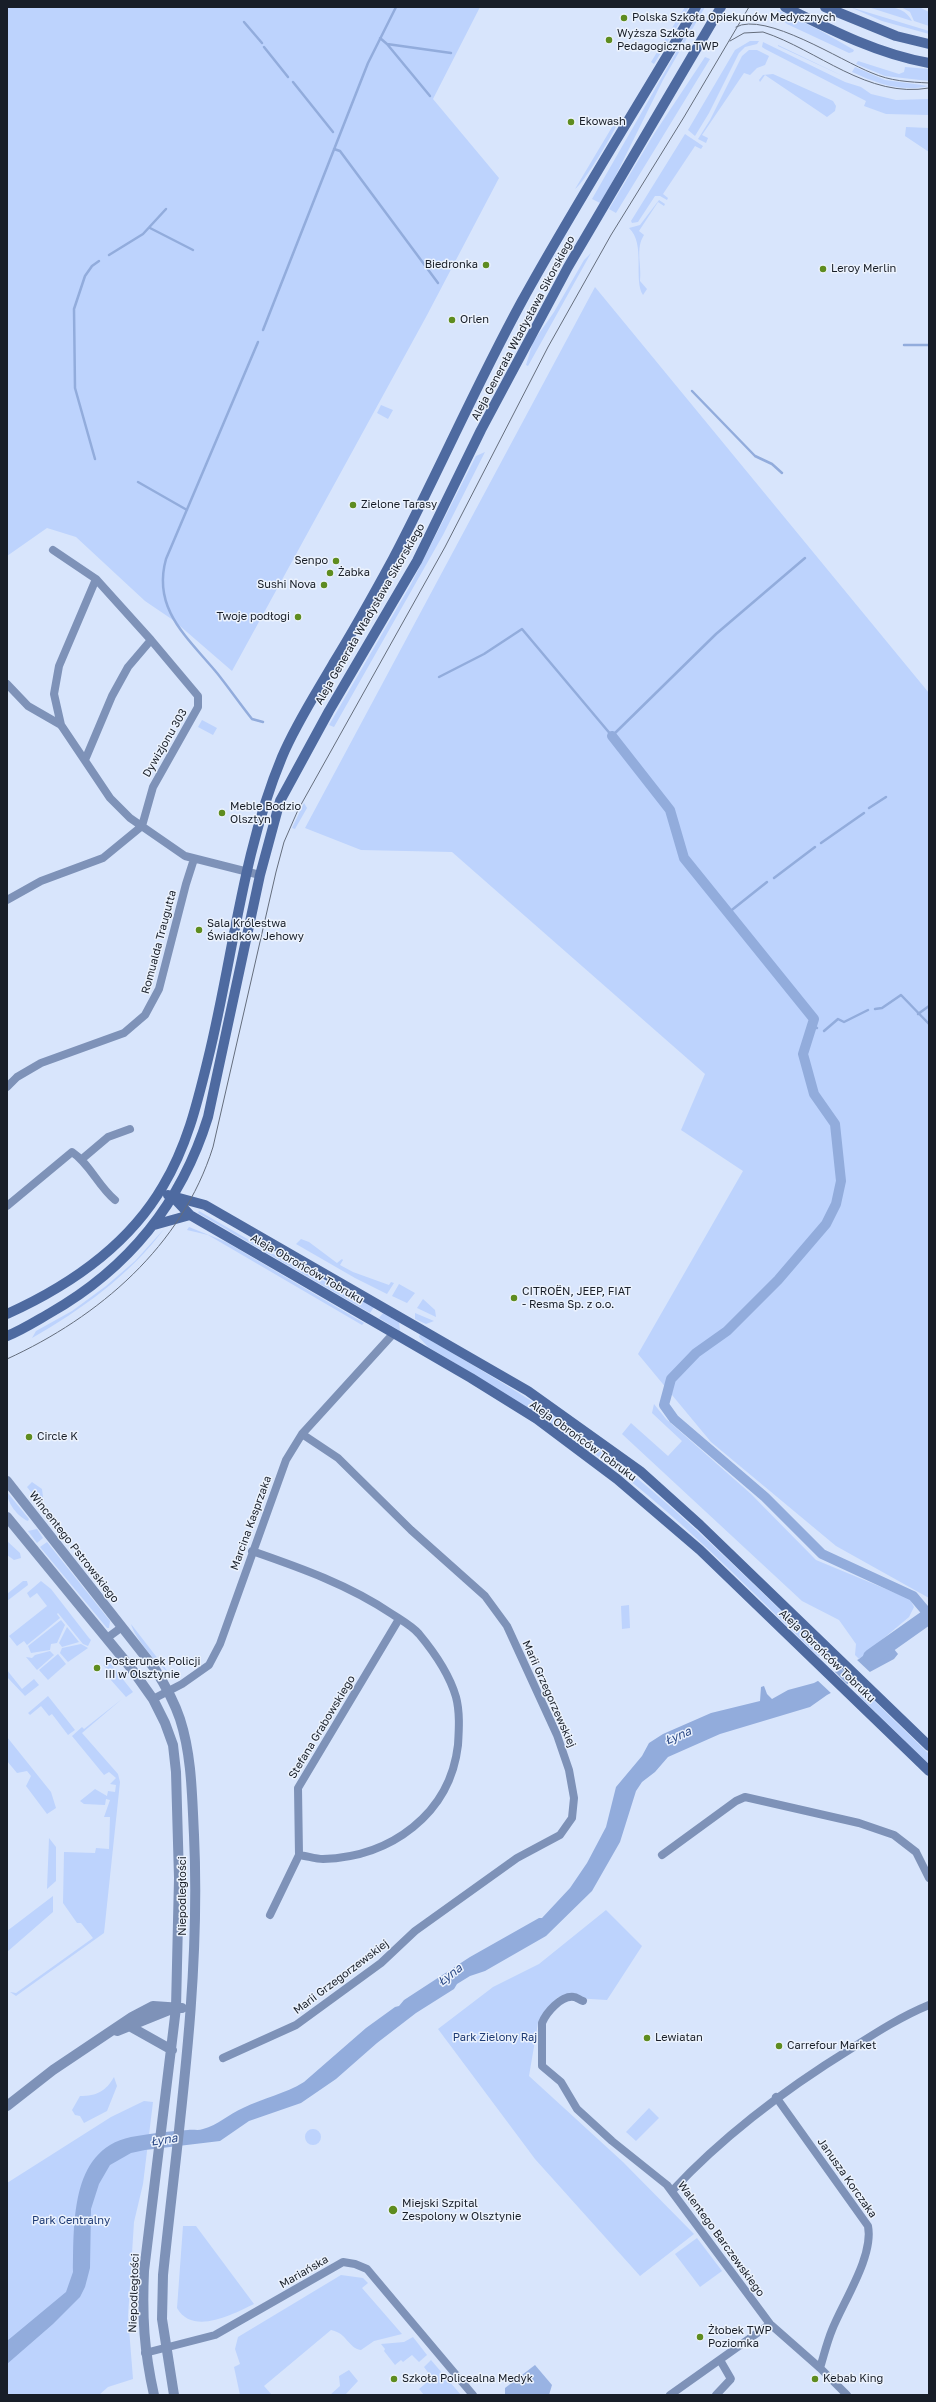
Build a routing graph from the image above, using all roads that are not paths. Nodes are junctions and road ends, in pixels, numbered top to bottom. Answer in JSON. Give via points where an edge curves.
{"nodes":[{"id":1,"x":696,"y":7,"type":"edge"},
{"id":2,"x":721,"y":7,"type":"edge"},
{"id":3,"x":784,"y":7,"type":"edge"},
{"id":4,"x":825,"y":7,"type":"edge"},
{"id":5,"x":929,"y":44,"type":"edge"},
{"id":6,"x":929,"y":63,"type":"edge"},
{"id":7,"x":53,"y":550,"type":"dead end"},
{"id":8,"x":96,"y":579,"type":"junction"},
{"id":9,"x":151,"y":640,"type":"junction"},
{"id":10,"x":7,"y":684,"type":"edge"},
{"id":11,"x":61,"y":725,"type":"junction"},
{"id":12,"x":85,"y":760,"type":"junction"},
{"id":13,"x":142,"y":826,"type":"junction"},
{"id":14,"x":194,"y":860,"type":"junction"},
{"id":15,"x":246,"y":871,"type":"junction"},
{"id":16,"x":260,"y":875,"type":"junction"},
{"id":17,"x":7,"y":900,"type":"edge"},
{"id":18,"x":7,"y":1087,"type":"edge"},
{"id":19,"x":130,"y":1128,"type":"dead end"},
{"id":20,"x":82,"y":1159,"type":"junction"},
{"id":21,"x":160,"y":1191,"type":"junction"},
{"id":22,"x":173,"y":1198,"type":"junction"},
{"id":23,"x":115,"y":1200,"type":"dead end"},
{"id":24,"x":8,"y":1203,"type":"edge"},
{"id":25,"x":190,"y":1215,"type":"junction"},
{"id":26,"x":154,"y":1225,"type":"junction"},
{"id":27,"x":7,"y":1314,"type":"edge"},
{"id":28,"x":393,"y":1334,"type":"junction"},
{"id":29,"x":7,"y":1336,"type":"edge"},
{"id":30,"x":302,"y":1434,"type":"junction"},
{"id":31,"x":7,"y":1482,"type":"edge"},
{"id":32,"x":7,"y":1517,"type":"edge"},
{"id":33,"x":252,"y":1551,"type":"junction"},
{"id":34,"x":399,"y":1619,"type":"junction"},
{"id":35,"x":122,"y":1627,"type":"junction"},
{"id":36,"x":107,"y":1638,"type":"junction"},
{"id":37,"x":169,"y":1692,"type":"junction"},
{"id":38,"x":153,"y":1699,"type":"junction"},
{"id":39,"x":929,"y":1746,"type":"edge"},
{"id":40,"x":929,"y":1771,"type":"edge"},
{"id":41,"x":299,"y":1855,"type":"junction"},
{"id":42,"x":662,"y":1855,"type":"dead end"},
{"id":43,"x":929,"y":1878,"type":"edge"},
{"id":44,"x":270,"y":1915,"type":"dead end"},
{"id":45,"x":583,"y":2001,"type":"dead end"},
{"id":46,"x":929,"y":2005,"type":"edge"},
{"id":47,"x":176,"y":2008,"type":"junction"},
{"id":48,"x":190,"y":2008,"type":"junction"},
{"id":49,"x":131,"y":2027,"type":"junction"},
{"id":50,"x":108,"y":2034,"type":"junction"},
{"id":51,"x":172,"y":2050,"type":"junction"},
{"id":52,"x":224,"y":2058,"type":"dead end"},
{"id":53,"x":776,"y":2097,"type":"junction"},
{"id":54,"x":7,"y":2106,"type":"edge"},
{"id":55,"x":672,"y":2190,"type":"junction"},
{"id":56,"x":770,"y":2324,"type":"junction"},
{"id":57,"x":165,"y":2349,"type":"junction"},
{"id":58,"x":145,"y":2353,"type":"junction"},
{"id":59,"x":720,"y":2360,"type":"junction"},
{"id":60,"x":820,"y":2368,"type":"junction"},
{"id":61,"x":154,"y":2395,"type":"edge"},
{"id":62,"x":174,"y":2395,"type":"edge"},
{"id":63,"x":473,"y":2395,"type":"edge"},
{"id":64,"x":670,"y":2395,"type":"edge"},
{"id":65,"x":716,"y":2395,"type":"edge"},
{"id":66,"x":847,"y":2395,"type":"edge"}],
"edges":[{"from":1,"to":15,"type":"main road","name":"Aleja Generała Władysława Sikorskiego","via":[[523,300],[392,560],[355,628],[294,729],[274,777],[251,846]]},
{"from":2,"to":16,"type":"main road","name":"Aleja Generała Władysława Sikorskiego","via":[[568,267],[481,430],[417,561],[291,777],[272,825]]},
{"from":3,"to":6,"type":"main road","via":[[866,45]]},
{"from":4,"to":5,"type":"main road","via":[[896,36]]},
{"from":7,"to":8,"type":"street","name":"Dywizjonu 303"},
{"from":8,"to":9,"type":"street","name":"Dywizjonu 303"},
{"from":8,"to":11,"type":"street","via":[[59,666],[54,694]]},
{"from":9,"to":12,"type":"street","via":[[128,667],[115,690]]},
{"from":9,"to":13,"type":"street","name":"Dywizjonu 303","via":[[198,696],[198,707],[153,787]]},
{"from":10,"to":11,"type":"street","via":[[28,706]]},
{"from":11,"to":12,"type":"street"},
{"from":12,"to":13,"type":"street","via":[[110,798]]},
{"from":13,"to":14,"type":"street"},
{"from":13,"to":17,"type":"street","via":[[103,858],[41,881]]},
{"from":14,"to":15,"type":"street"},
{"from":14,"to":18,"type":"street","name":"Romualda Traugutta","via":[[159,989],[145,1015],[124,1033],[41,1063],[17,1077]]},
{"from":15,"to":16,"type":"street"},
{"from":15,"to":21,"type":"main road","name":"Aleja Generała Władysława Sikorskiego","via":[[216,1026],[196,1109],[186,1142]]},
{"from":16,"to":22,"type":"main road","name":"Aleja Generała Władysława Sikorskiego","via":[[208,1117],[190,1168]]},
{"from":19,"to":20,"type":"street","via":[[108,1137]]},
{"from":20,"to":23,"type":"street"},
{"from":20,"to":24,"type":"street","via":[[72,1152]]},
{"from":21,"to":22,"type":"main road","name":"Aleja Obrońców Tobruku"},
{"from":21,"to":27,"type":"main road","name":"Aleja Generała Władysława Sikorskiego","via":[[130,1230],[97,1262],[59,1287]]},
{"from":22,"to":25,"type":"main road","name":"Aleja Obrońców Tobruku"},
{"from":22,"to":26,"type":"main road","name":"Aleja Generała Władysława Sikorskiego"},
{"from":22,"to":39,"type":"main road","name":"Aleja Obrońców Tobruku","via":[[205,1205],[547,1403],[640,1471],[700,1525]]},
{"from":25,"to":26,"type":"main road"},
{"from":25,"to":28,"type":"main road","name":"Aleja Obrońców Tobruku"},
{"from":26,"to":29,"type":"main road","name":"Aleja Generała Władysława Sikorskiego","via":[[119,1264],[77,1298]]},
{"from":28,"to":30,"type":"street","name":"Marcina Kasprzaka"},
{"from":28,"to":40,"type":"main road","name":"Aleja Obrońców Tobruku","via":[[537,1419],[617,1479],[700,1550]]},
{"from":30,"to":33,"type":"street","name":"Marcina Kasprzaka","via":[[286,1460]]},
{"from":30,"to":52,"type":"street","name":"Marii Grzegorzewskiej","via":[[338,1458],[411,1530],[485,1596],[500,1616],[557,1735],[569,1770],[574,1798],[572,1818],[560,1835],[517,1858],[416,1931],[381,1963],[296,2025]]},
{"from":31,"to":35,"type":"street","name":"Wincentego Pstrowskiego"},
{"from":32,"to":36,"type":"street"},
{"from":33,"to":34,"type":"street","via":[[338,1583],[368,1597]]},
{"from":33,"to":37,"type":"street","name":"Marcina Kasprzaka","via":[[220,1644],[210,1665]]},
{"from":34,"to":41,"type":"street","name":"Stefana Grabowskiego","via":[[298,1788]]},
{"from":34,"to":41,"type":"street","via":[[418,1633],[440,1661],[456,1696],[460,1730],[455,1765],[443,1795],[422,1820],[383,1847],[322,1859]]},
{"from":35,"to":36,"type":"street"},
{"from":35,"to":37,"type":"street","name":"Wincentego Pstrowskiego","via":[[155,1669]]},
{"from":36,"to":38,"type":"street"},
{"from":37,"to":38,"type":"street","name":"Marcina Kasprzaka"},
{"from":37,"to":48,"type":"street","name":"Niepodległości","via":[[180,1719],[186,1744],[192,1802],[196,1878],[194,1982]]},
{"from":38,"to":47,"type":"street","name":"Niepodległości","via":[[173,1746],[176,1772],[179,1910]]},
{"from":41,"to":44,"type":"street","name":"Stefana Grabowskiego"},
{"from":42,"to":43,"type":"street","via":[[729,1805],[745,1797],[845,1820],[894,1835],[916,1852]]},
{"from":45,"to":55,"type":"street","name":"Walentego Barczewskiego","via":[[574,1997],[563,1998],[545,2017],[542,2023],[542,2066],[561,2082],[577,2109]]},
{"from":46,"to":53,"type":"street","via":[[900,2018]]},
{"from":47,"to":48,"type":"street"},
{"from":47,"to":49,"type":"street"},
{"from":47,"to":50,"type":"street","via":[[153,2006]]},
{"from":47,"to":51,"type":"street","name":"Niepodległości"},
{"from":48,"to":57,"type":"street","name":"Niepodległości","via":[[163,2275],[162,2319]]},
{"from":49,"to":50,"type":"street"},
{"from":49,"to":51,"type":"street"},
{"from":50,"to":54,"type":"street","via":[[53,2070]]},
{"from":51,"to":58,"type":"street","name":"Niepodległości","via":[[144,2271]]},
{"from":53,"to":55,"type":"street"},
{"from":53,"to":60,"type":"street","name":"Janusza Korczaka","via":[[868,2226],[865,2255],[832,2329]]},
{"from":55,"to":56,"type":"street","name":"Walentego Barczewskiego"},
{"from":56,"to":59,"type":"street"},
{"from":56,"to":60,"type":"street","name":"Walentego Barczewskiego"},
{"from":57,"to":58,"type":"street","name":"Mariańska"},
{"from":57,"to":62,"type":"street"},
{"from":57,"to":63,"type":"street","name":"Mariańska","via":[[215,2335],[343,2262],[367,2269]]},
{"from":58,"to":61,"type":"street","name":"Niepodległości"},
{"from":59,"to":64,"type":"street"},
{"from":59,"to":65,"type":"street","via":[[731,2379]]},
{"from":60,"to":66,"type":"street","name":"Walentego Barczewskiego"}]}
